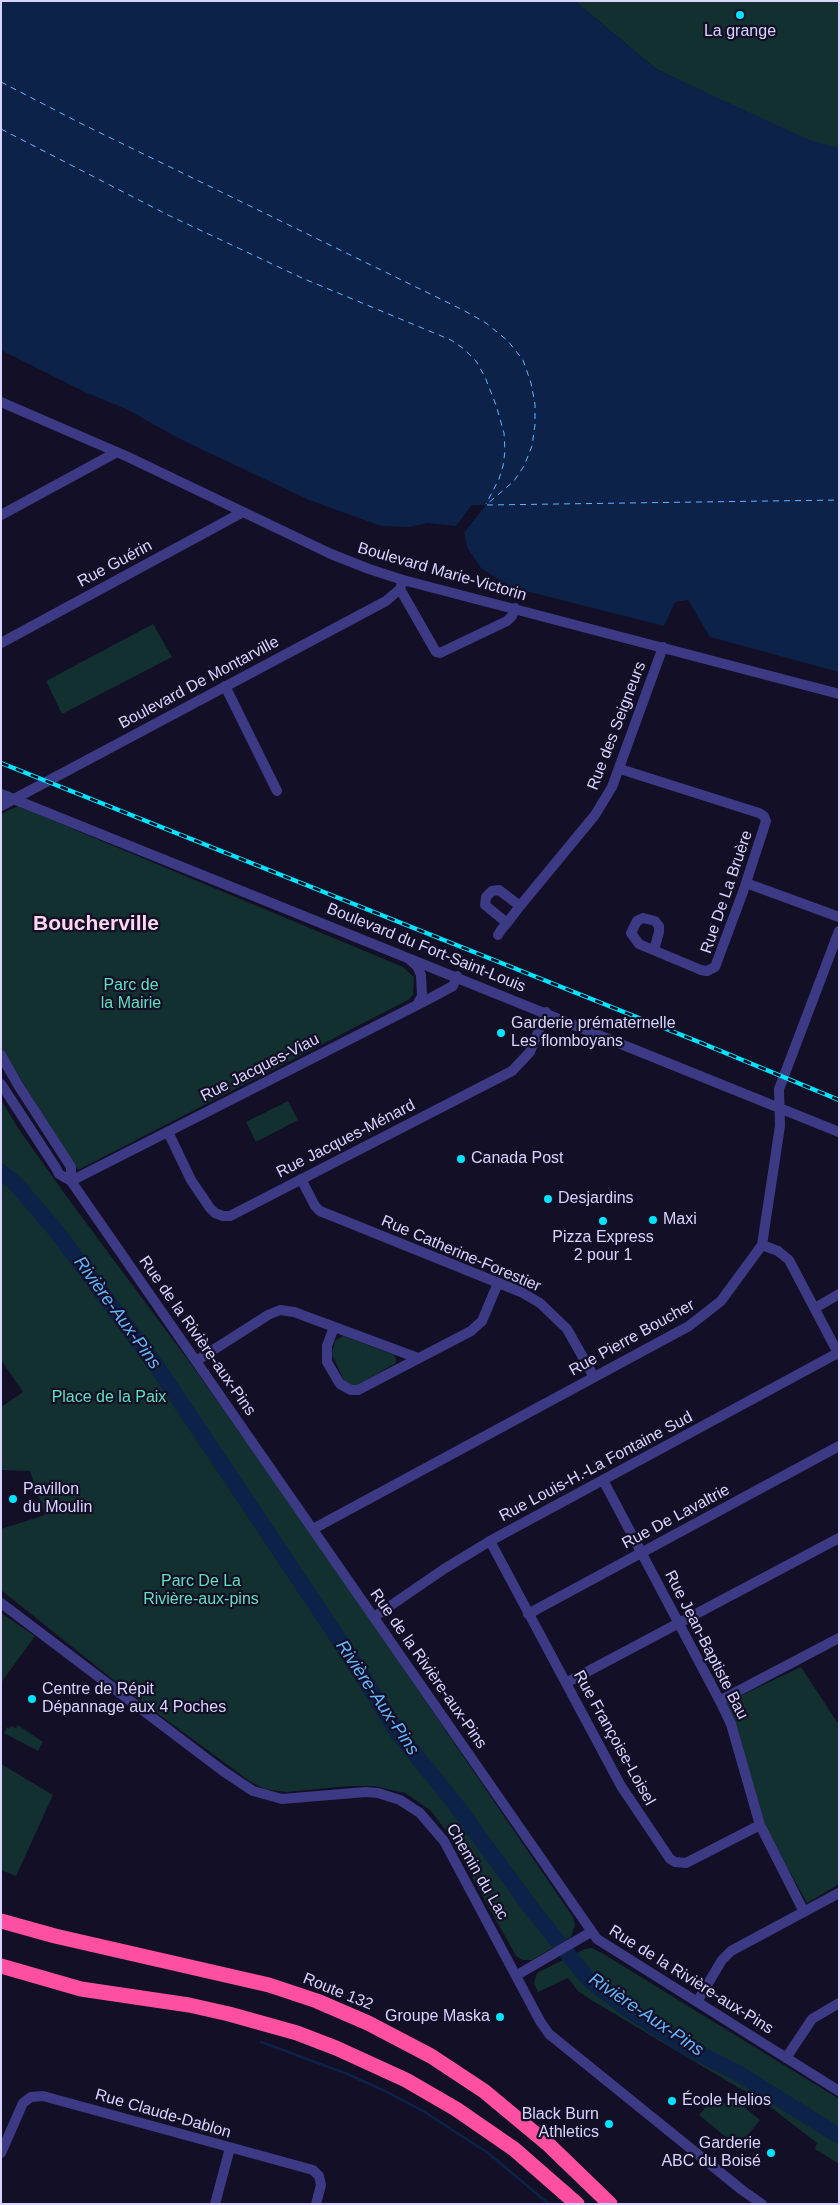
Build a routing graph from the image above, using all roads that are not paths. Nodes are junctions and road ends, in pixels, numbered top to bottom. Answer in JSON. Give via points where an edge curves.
{"nodes":[{"id":1,"x":1,"y":402,"type":"edge"},
{"id":2,"x":117,"y":452,"type":"junction"},
{"id":3,"x":242,"y":512,"type":"junction"},
{"id":4,"x":1,"y":515,"type":"edge"},
{"id":5,"x":401,"y":584,"type":"junction"},
{"id":6,"x":515,"y":608,"type":"junction"},
{"id":7,"x":1,"y":643,"type":"edge"},
{"id":8,"x":663,"y":647,"type":"junction"},
{"id":9,"x":225,"y":686,"type":"junction"},
{"id":10,"x":839,"y":694,"type":"edge"},
{"id":11,"x":620,"y":769,"type":"junction"},
{"id":12,"x":277,"y":791,"type":"dead end"},
{"id":13,"x":1,"y":794,"type":"edge"},
{"id":14,"x":14,"y":799,"type":"junction"},
{"id":15,"x":1,"y":806,"type":"edge"},
{"id":16,"x":746,"y":883,"type":"junction"},
{"id":17,"x":520,"y":906,"type":"junction"},
{"id":18,"x":839,"y":917,"type":"edge"},
{"id":19,"x":507,"y":923,"type":"junction"},
{"id":20,"x":498,"y":935,"type":"dead end"},
{"id":21,"x":838,"y":937,"type":"edge"},
{"id":22,"x":654,"y":950,"type":"dead end"},
{"id":23,"x":405,"y":956,"type":"junction"},
{"id":24,"x":457,"y":976,"type":"junction"},
{"id":25,"x":417,"y":1005,"type":"junction"},
{"id":26,"x":546,"y":1012,"type":"junction"},
{"id":27,"x":1,"y":1055,"type":"edge"},
{"id":28,"x":1,"y":1084,"type":"edge"},
{"id":29,"x":780,"y":1107,"type":"junction"},
{"id":30,"x":168,"y":1132,"type":"junction"},
{"id":31,"x":839,"y":1132,"type":"edge"},
{"id":32,"x":301,"y":1179,"type":"junction"},
{"id":33,"x":71,"y":1181,"type":"junction"},
{"id":34,"x":762,"y":1245,"type":"junction"},
{"id":35,"x":498,"y":1283,"type":"junction"},
{"id":36,"x":839,"y":1294,"type":"edge"},
{"id":37,"x":815,"y":1308,"type":"junction"},
{"id":38,"x":334,"y":1327,"type":"junction"},
{"id":39,"x":838,"y":1354,"type":"edge"},
{"id":40,"x":418,"y":1358,"type":"junction"},
{"id":41,"x":196,"y":1360,"type":"junction"},
{"id":42,"x":594,"y":1377,"type":"junction"},
{"id":43,"x":839,"y":1446,"type":"edge"},
{"id":44,"x":603,"y":1480,"type":"junction"},
{"id":45,"x":313,"y":1529,"type":"junction"},
{"id":46,"x":839,"y":1538,"type":"edge"},
{"id":47,"x":490,"y":1541,"type":"junction"},
{"id":48,"x":641,"y":1552,"type":"junction"},
{"id":49,"x":1,"y":1603,"type":"edge"},
{"id":50,"x":528,"y":1614,"type":"junction"},
{"id":51,"x":374,"y":1617,"type":"junction"},
{"id":52,"x":679,"y":1622,"type":"junction"},
{"id":53,"x":839,"y":1638,"type":"edge"},
{"id":54,"x":566,"y":1684,"type":"junction"},
{"id":55,"x":720,"y":1700,"type":"junction"},
{"id":56,"x":760,"y":1825,"type":"junction"},
{"id":57,"x":839,"y":1893,"type":"edge"},
{"id":58,"x":804,"y":1912,"type":"junction"},
{"id":59,"x":1,"y":1921,"type":"edge"},
{"id":60,"x":592,"y":1932,"type":"junction"},
{"id":61,"x":1,"y":1966,"type":"edge"},
{"id":62,"x":517,"y":1974,"type":"junction"},
{"id":63,"x":697,"y":2002,"type":"junction"},
{"id":64,"x":839,"y":2003,"type":"edge"},
{"id":65,"x":786,"y":2058,"type":"junction"},
{"id":66,"x":839,"y":2091,"type":"edge"},
{"id":67,"x":230,"y":2148,"type":"junction"},
{"id":68,"x":1,"y":2153,"type":"edge"},
{"id":69,"x":215,"y":2204,"type":"edge"},
{"id":70,"x":316,"y":2204,"type":"edge"},
{"id":71,"x":577,"y":2204,"type":"edge"},
{"id":72,"x":610,"y":2204,"type":"edge"},
{"id":73,"x":762,"y":2204,"type":"edge"}],
"edges":[{"from":1,"to":2,"type":"street","name":"Boulevard Marie-Victorin"},
{"from":2,"to":3,"type":"street","name":"Boulevard Marie-Victorin"},
{"from":2,"to":4,"type":"street"},
{"from":3,"to":5,"type":"street","name":"Boulevard Marie-Victorin"},
{"from":3,"to":7,"type":"street","name":"Rue Guérin"},
{"from":5,"to":6,"type":"street","name":"Boulevard Marie-Victorin"},
{"from":5,"to":6,"type":"street","via":[[436,652],[440,653],[506,621]]},
{"from":5,"to":9,"type":"street","name":"Boulevard De Montarville","via":[[386,601]]},
{"from":6,"to":8,"type":"street","name":"Boulevard Marie-Victorin"},
{"from":8,"to":10,"type":"street","name":"Boulevard Marie-Victorin"},
{"from":8,"to":11,"type":"street","name":"Rue des Seigneurs"},
{"from":9,"to":12,"type":"street"},
{"from":9,"to":14,"type":"street","name":"Boulevard De Montarville"},
{"from":11,"to":16,"type":"street","name":"Rue De La Bruère","via":[[764,816],[766,821]]},
{"from":11,"to":17,"type":"street","name":"Rue des Seigneurs","via":[[595,815]]},
{"from":13,"to":14,"type":"street","name":"Boulevard du Fort-Saint-Louis"},
{"from":14,"to":15,"type":"street","name":"Boulevard De Montarville"},
{"from":14,"to":23,"type":"street","name":"Boulevard du Fort-Saint-Louis"},
{"from":16,"to":18,"type":"street"},
{"from":16,"to":22,"type":"street","name":"Rue De La Bruère","via":[[718,963],[711,970],[701,970]]},
{"from":17,"to":19,"type":"street","name":"Rue des Seigneurs"},
{"from":17,"to":19,"type":"street","via":[[496,889],[486,897],[487,908]]},
{"from":19,"to":20,"type":"street","name":"Rue des Seigneurs"},
{"from":21,"to":29,"type":"street","name":"Rue Pierre Boucher","via":[[779,1089]]},
{"from":23,"to":24,"type":"street","name":"Boulevard du Fort-Saint-Louis"},
{"from":23,"to":25,"type":"street","via":[[417,966],[421,975],[422,996]]},
{"from":24,"to":25,"type":"street","name":"Rue Jacques-Viau","via":[[453,986]]},
{"from":24,"to":26,"type":"street","name":"Boulevard du Fort-Saint-Louis"},
{"from":25,"to":30,"type":"street","name":"Rue Jacques-Viau"},
{"from":26,"to":29,"type":"street","name":"Boulevard du Fort-Saint-Louis"},
{"from":26,"to":32,"type":"street","name":"Rue Jacques-Ménard","via":[[530,1052],[512,1071]]},
{"from":27,"to":33,"type":"street","name":"Rue de la Rivière-aux-Pins","via":[[71,1168]]},
{"from":28,"to":33,"type":"street","name":"Rue de la Rivière-aux-Pins","via":[[59,1174]]},
{"from":29,"to":31,"type":"street","name":"Boulevard du Fort-Saint-Louis"},
{"from":29,"to":34,"type":"street","name":"Rue Pierre Boucher"},
{"from":30,"to":32,"type":"street","name":"Rue Jacques-Ménard","via":[[190,1180],[210,1208],[223,1216],[230,1216]]},
{"from":30,"to":33,"type":"street","name":"Rue Jacques-Viau"},
{"from":32,"to":35,"type":"street","name":"Rue Catherine-Forestier","via":[[320,1211]]},
{"from":33,"to":41,"type":"street","name":"Rue de la Rivière-aux-Pins"},
{"from":34,"to":37,"type":"street","via":[[778,1251],[789,1260]]},
{"from":34,"to":42,"type":"street","name":"Rue Pierre Boucher","via":[[721,1301],[700,1319]]},
{"from":35,"to":40,"type":"street","via":[[486,1314],[477,1326]]},
{"from":35,"to":42,"type":"street","name":"Rue Catherine-Forestier","via":[[531,1297],[560,1320]]},
{"from":36,"to":37,"type":"street"},
{"from":37,"to":39,"type":"street"},
{"from":38,"to":40,"type":"street"},
{"from":38,"to":40,"type":"street","via":[[327,1346],[328,1362],[340,1384],[351,1390],[366,1387]]},
{"from":38,"to":41,"type":"street","via":[[280,1310]]},
{"from":39,"to":44,"type":"street","name":"Rue Louis-H.-La Fontaine Sud"},
{"from":41,"to":45,"type":"street","name":"Rue de la Rivière-aux-Pins"},
{"from":42,"to":45,"type":"street","name":"Rue Pierre Boucher"},
{"from":43,"to":48,"type":"street","name":"Rue De Lavaltrie"},
{"from":44,"to":47,"type":"street","name":"Rue Louis-H.-La Fontaine Sud"},
{"from":44,"to":48,"type":"street","name":"Rue Jean-Baptiste Bau"},
{"from":45,"to":51,"type":"street","name":"Rue de la Rivière-aux-Pins"},
{"from":46,"to":52,"type":"street"},
{"from":47,"to":50,"type":"street","name":"Rue Françoise-Loisel"},
{"from":47,"to":51,"type":"street","name":"Rue Louis-H.-La Fontaine Sud"},
{"from":48,"to":50,"type":"street","name":"Rue De Lavaltrie"},
{"from":48,"to":52,"type":"street","name":"Rue Jean-Baptiste Bau"},
{"from":49,"to":62,"type":"street","name":"Chemin du Lac","via":[[253,1791],[282,1800],[366,1792],[387,1795],[411,1806],[428,1820],[444,1841]]},
{"from":50,"to":54,"type":"street","name":"Rue Françoise-Loisel"},
{"from":51,"to":60,"type":"street","name":"Rue de la Rivière-aux-Pins"},
{"from":52,"to":54,"type":"street"},
{"from":52,"to":55,"type":"street","name":"Rue Jean-Baptiste Bau"},
{"from":53,"to":55,"type":"street"},
{"from":54,"to":56,"type":"street","name":"Rue Françoise-Loisel","via":[[621,1786],[670,1859],[686,1863]]},
{"from":55,"to":56,"type":"street","name":"Rue Jean-Baptiste Bau","via":[[731,1724]]},
{"from":56,"to":58,"type":"street","name":"Rue Jean-Baptiste Bau"},
{"from":57,"to":58,"type":"street"},
{"from":58,"to":63,"type":"street","via":[[727,1955]]},
{"from":59,"to":72,"type":"highway","name":"Route 132","via":[[262,1983],[317,2001],[368,2023],[431,2056],[484,2091],[549,2145]]},
{"from":60,"to":62,"type":"street"},
{"from":60,"to":63,"type":"street","name":"Rue de la Rivière-aux-Pins","via":[[603,1945]]},
{"from":61,"to":71,"type":"highway","via":[[81,1988],[189,2005],[241,2017],[336,2048],[399,2077],[462,2113],[520,2154]]},
{"from":62,"to":73,"type":"street","name":"Chemin du Lac","via":[[549,2034]]},
{"from":63,"to":65,"type":"street","name":"Rue de la Rivière-aux-Pins"},
{"from":64,"to":65,"type":"street","via":[[812,2019]]},
{"from":65,"to":66,"type":"street","name":"Rue de la Rivière-aux-Pins"},
{"from":67,"to":68,"type":"street","name":"Rue Claude-Dablon","via":[[42,2096],[31,2097],[23,2103]]},
{"from":67,"to":69,"type":"street"},
{"from":67,"to":70,"type":"street","name":"Rue Claude-Dablon","via":[[313,2170],[321,2185]]}]}
